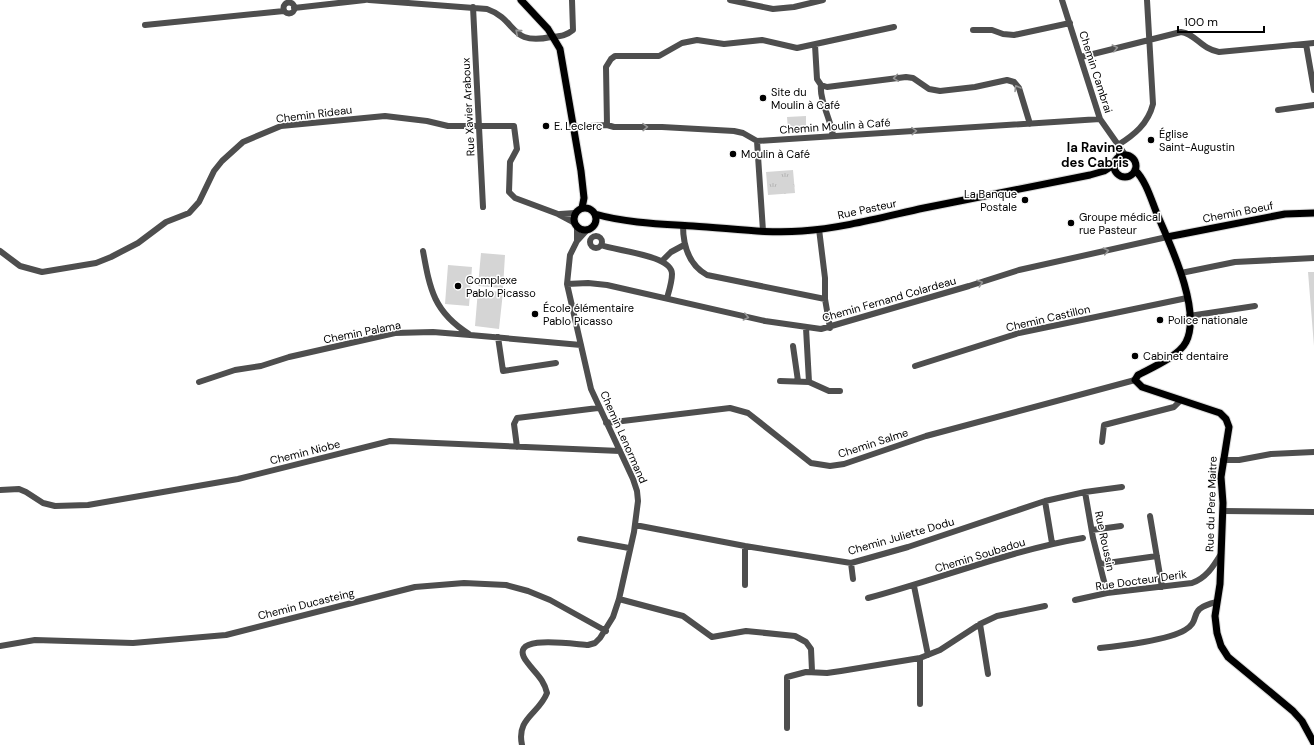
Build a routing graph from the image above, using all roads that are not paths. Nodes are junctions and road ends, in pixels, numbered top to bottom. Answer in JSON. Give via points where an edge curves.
{"nodes":[{"id":1,"x":365,"y":0,"type":"edge"},
{"id":2,"x":369,"y":0,"type":"edge"},
{"id":3,"x":521,"y":0,"type":"edge"},
{"id":4,"x":572,"y":0,"type":"edge"},
{"id":5,"x":730,"y":0,"type":"edge"},
{"id":6,"x":823,"y":0,"type":"edge"},
{"id":7,"x":1062,"y":0,"type":"edge"},
{"id":8,"x":1148,"y":0,"type":"edge"},
{"id":9,"x":473,"y":7,"type":"junction"},
{"id":10,"x":1070,"y":22,"type":"junction"},
{"id":11,"x":145,"y":25,"type":"dead end"},
{"id":12,"x":894,"y":27,"type":"dead end"},
{"id":13,"x":973,"y":30,"type":"dead end"},
{"id":14,"x":554,"y":37,"type":"junction"},
{"id":15,"x":1150,"y":39,"type":"junction"},
{"id":16,"x":1314,"y":43,"type":"edge"},
{"id":17,"x":1306,"y":44,"type":"junction"},
{"id":18,"x":815,"y":45,"type":"junction"},
{"id":19,"x":1081,"y":57,"type":"junction"},
{"id":20,"x":821,"y":86,"type":"junction"},
{"id":21,"x":1314,"y":90,"type":"edge"},
{"id":22,"x":1314,"y":105,"type":"edge"},
{"id":23,"x":1278,"y":110,"type":"dead end"},
{"id":24,"x":1100,"y":119,"type":"junction"},
{"id":25,"x":1030,"y":124,"type":"junction"},
{"id":26,"x":606,"y":125,"type":"junction"},
{"id":27,"x":478,"y":126,"type":"junction"},
{"id":28,"x":573,"y":127,"type":"junction"},
{"id":29,"x":833,"y":136,"type":"junction"},
{"id":30,"x":757,"y":141,"type":"junction"},
{"id":31,"x":1118,"y":146,"type":"junction"},
{"id":32,"x":1120,"y":159,"type":"junction"},
{"id":33,"x":1104,"y":171,"type":"junction"},
{"id":34,"x":1116,"y":172,"type":"junction"},
{"id":35,"x":1133,"y":172,"type":"junction"},
{"id":36,"x":483,"y":207,"type":"dead end"},
{"id":37,"x":585,"y":208,"type":"junction"},
{"id":38,"x":575,"y":213,"type":"junction"},
{"id":39,"x":558,"y":214,"type":"junction"},
{"id":40,"x":595,"y":214,"type":"junction"},
{"id":41,"x":1314,"y":214,"type":"edge"},
{"id":42,"x":630,"y":221,"type":"junction"},
{"id":43,"x":595,"y":223,"type":"junction"},
{"id":44,"x":576,"y":225,"type":"junction"},
{"id":45,"x":683,"y":226,"type":"junction"},
{"id":46,"x":819,"y":229,"type":"junction"},
{"id":47,"x":587,"y":230,"type":"junction"},
{"id":48,"x":763,"y":231,"type":"junction"},
{"id":49,"x":1167,"y":237,"type":"junction"},
{"id":50,"x":577,"y":242,"type":"junction"},
{"id":51,"x":601,"y":245,"type":"dead end"},
{"id":52,"x":684,"y":245,"type":"junction"},
{"id":53,"x":0,"y":251,"type":"edge"},
{"id":54,"x":423,"y":251,"type":"dead end"},
{"id":55,"x":1314,"y":258,"type":"edge"},
{"id":56,"x":662,"y":261,"type":"junction"},
{"id":57,"x":1181,"y":273,"type":"junction"},
{"id":58,"x":567,"y":284,"type":"junction"},
{"id":59,"x":667,"y":298,"type":"junction"},
{"id":60,"x":1187,"y":298,"type":"junction"},
{"id":61,"x":825,"y":299,"type":"junction"},
{"id":62,"x":1255,"y":306,"type":"dead end"},
{"id":63,"x":1189,"y":316,"type":"junction"},
{"id":64,"x":450,"y":320,"type":"junction"},
{"id":65,"x":806,"y":328,"type":"junction"},
{"id":66,"x":830,"y":328,"type":"junction"},
{"id":67,"x":448,"y":333,"type":"junction"},
{"id":68,"x":470,"y":334,"type":"junction"},
{"id":69,"x":498,"y":337,"type":"junction"},
{"id":70,"x":581,"y":345,"type":"junction"},
{"id":71,"x":793,"y":346,"type":"dead end"},
{"id":72,"x":556,"y":364,"type":"dead end"},
{"id":73,"x":915,"y":366,"type":"dead end"},
{"id":74,"x":1134,"y":380,"type":"junction"},
{"id":75,"x":780,"y":381,"type":"dead end"},
{"id":76,"x":199,"y":382,"type":"dead end"},
{"id":77,"x":798,"y":382,"type":"junction"},
{"id":78,"x":809,"y":382,"type":"junction"},
{"id":79,"x":840,"y":391,"type":"dead end"},
{"id":80,"x":1181,"y":400,"type":"junction"},
{"id":81,"x":598,"y":408,"type":"junction"},
{"id":82,"x":606,"y":423,"type":"junction"},
{"id":83,"x":1102,"y":442,"type":"dead end"},
{"id":84,"x":517,"y":447,"type":"junction"},
{"id":85,"x":620,"y":451,"type":"junction"},
{"id":86,"x":1314,"y":452,"type":"edge"},
{"id":87,"x":1223,"y":460,"type":"junction"},
{"id":88,"x":1122,"y":487,"type":"dead end"},
{"id":89,"x":0,"y":490,"type":"edge"},
{"id":90,"x":1085,"y":492,"type":"junction"},
{"id":91,"x":1045,"y":501,"type":"junction"},
{"id":92,"x":1223,"y":510,"type":"junction"},
{"id":93,"x":1314,"y":512,"type":"edge"},
{"id":94,"x":1150,"y":516,"type":"dead end"},
{"id":95,"x":635,"y":525,"type":"junction"},
{"id":96,"x":1121,"y":526,"type":"dead end"},
{"id":97,"x":1092,"y":530,"type":"junction"},
{"id":98,"x":1083,"y":538,"type":"dead end"},
{"id":99,"x":580,"y":539,"type":"dead end"},
{"id":100,"x":1052,"y":544,"type":"junction"},
{"id":101,"x":746,"y":546,"type":"junction"},
{"id":102,"x":629,"y":548,"type":"junction"},
{"id":103,"x":1221,"y":554,"type":"junction"},
{"id":104,"x":1157,"y":556,"type":"junction"},
{"id":105,"x":851,"y":562,"type":"junction"},
{"id":106,"x":1100,"y":564,"type":"junction"},
{"id":107,"x":853,"y":579,"type":"dead end"},
{"id":108,"x":745,"y":585,"type":"dead end"},
{"id":109,"x":914,"y":586,"type":"junction"},
{"id":110,"x":1162,"y":587,"type":"junction"},
{"id":111,"x":1107,"y":593,"type":"junction"},
{"id":112,"x":868,"y":598,"type":"dead end"},
{"id":113,"x":619,"y":599,"type":"junction"},
{"id":114,"x":1075,"y":600,"type":"dead end"},
{"id":115,"x":1217,"y":602,"type":"junction"},
{"id":116,"x":1045,"y":606,"type":"dead end"},
{"id":117,"x":980,"y":624,"type":"junction"},
{"id":118,"x":606,"y":631,"type":"junction"},
{"id":119,"x":0,"y":646,"type":"edge"},
{"id":120,"x":1100,"y":648,"type":"dead end"},
{"id":121,"x":928,"y":655,"type":"junction"},
{"id":122,"x":920,"y":658,"type":"junction"},
{"id":123,"x":812,"y":671,"type":"junction"},
{"id":124,"x":988,"y":674,"type":"dead end"},
{"id":125,"x":920,"y":704,"type":"dead end"},
{"id":126,"x":787,"y":728,"type":"dead end"},
{"id":127,"x":1314,"y":743,"type":"edge"},
{"id":128,"x":522,"y":745,"type":"edge"}],
"edges":[{"from":1,"to":11,"type":"street","via":[[294,8],[292,4],[287,3],[284,11]]},
{"from":2,"to":9,"type":"street"},
{"from":3,"to":14,"type":"main road"},
{"from":4,"to":14,"type":"street","via":[[573,30],[568,34]]},
{"from":5,"to":6,"type":"street","via":[[773,9]]},
{"from":7,"to":10,"type":"street","name":"Chemin Cambrai"},
{"from":8,"to":15,"type":"street"},
{"from":14,"to":9,"type":"street","one_way":true,"via":[[536,40],[525,38],[494,12]]},
{"from":9,"to":27,"type":"street","name":"Rue Xavier Araboux"},
{"from":10,"to":13,"type":"street","via":[[1014,35],[992,30]]},
{"from":10,"to":19,"type":"street","name":"Chemin Cambrai"},
{"from":12,"to":18,"type":"street"},
{"from":14,"to":28,"type":"main road","via":[[563,62]]},
{"from":15,"to":17,"type":"street","via":[[1185,32],[1205,47],[1219,52]]},
{"from":19,"to":15,"type":"street","one_way":true},
{"from":15,"to":31,"type":"street","via":[[1153,104],[1151,114],[1132,136]]},
{"from":16,"to":17,"type":"street"},
{"from":17,"to":21,"type":"street"},
{"from":18,"to":20,"type":"street","via":[[817,79]]},
{"from":18,"to":26,"type":"street","via":[[792,48],[762,40],[724,44],[696,40],[682,43],[659,56],[615,56],[606,67]]},
{"from":19,"to":24,"type":"street","name":"Chemin Cambrai"},
{"from":25,"to":20,"type":"street","one_way":true,"via":[[1019,88],[1007,80],[940,91],[933,90],[910,77]]},
{"from":20,"to":29,"type":"street"},
{"from":22,"to":23,"type":"street"},
{"from":24,"to":25,"type":"street","name":"Chemin Moulin à Café"},
{"from":24,"to":31,"type":"street","name":"Chemin Cambrai"},
{"from":29,"to":25,"type":"street","name":"Chemin Moulin à Café","one_way":true},
{"from":26,"to":28,"type":"street","name":"Chemin Moulin à Café"},
{"from":26,"to":30,"type":"street","name":"Chemin Moulin à Café","one_way":true,"via":[[734,131]]},
{"from":27,"to":36,"type":"street","name":"Rue Xavier Araboux"},
{"from":27,"to":39,"type":"street","name":"Chemin Rideau","via":[[514,126],[517,149],[510,162],[509,192],[519,200]]},
{"from":27,"to":53,"type":"street","name":"Chemin Rideau","via":[[448,126],[386,116],[281,126],[243,142],[222,161],[189,213],[166,222],[138,243],[111,257],[96,263],[42,272],[20,266]]},
{"from":28,"to":37,"type":"main road"},
{"from":29,"to":30,"type":"street","name":"Chemin Moulin à Café"},
{"from":30,"to":48,"type":"street"},
{"from":31,"to":32,"type":"street","name":"Chemin Cambrai"},
{"from":32,"to":33,"type":"main road","name":"Rue Pasteur"},
{"from":32,"to":34,"type":"main road"},
{"from":32,"to":35,"type":"main road","via":[[1131,157],[1135,162]]},
{"from":33,"to":34,"type":"main road","name":"Rue Pasteur"},
{"from":33,"to":46,"type":"main road","name":"Rue Pasteur"},
{"from":34,"to":35,"type":"main road","via":[[1122,176]]},
{"from":35,"to":49,"type":"main road","via":[[1143,182]]},
{"from":37,"to":38,"type":"main road"},
{"from":37,"to":40,"type":"main road"},
{"from":38,"to":39,"type":"street"},
{"from":38,"to":44,"type":"main road"},
{"from":39,"to":44,"type":"street"},
{"from":40,"to":42,"type":"main road","name":"Rue Pasteur"},
{"from":40,"to":43,"type":"main road"},
{"from":41,"to":49,"type":"main road","name":"Chemin Boeuf","via":[[1285,214]]},
{"from":42,"to":43,"type":"main road","name":"Rue Pasteur"},
{"from":42,"to":45,"type":"main road","name":"Rue Pasteur"},
{"from":43,"to":47,"type":"main road"},
{"from":44,"to":47,"type":"main road"},
{"from":44,"to":50,"type":"street","name":"Chemin Lenormand"},
{"from":45,"to":48,"type":"main road","name":"Rue Pasteur"},
{"from":45,"to":52,"type":"street"},
{"from":46,"to":48,"type":"main road","name":"Rue Pasteur"},
{"from":46,"to":61,"type":"street"},
{"from":47,"to":50,"type":"street","name":"Chemin Lenormand"},
{"from":49,"to":57,"type":"main road"},
{"from":66,"to":49,"type":"street","name":"Chemin Fernand Colardeau","one_way":true,"via":[[1019,270]]},
{"from":50,"to":58,"type":"street","name":"Chemin Lenormand","via":[[570,254]]},
{"from":51,"to":56,"type":"street"},
{"from":52,"to":56,"type":"street"},
{"from":52,"to":61,"type":"street","via":[[694,265],[707,275]]},
{"from":54,"to":64,"type":"street","via":[[428,282],[435,301]]},
{"from":55,"to":57,"type":"street","via":[[1235,262]]},
{"from":56,"to":59,"type":"street","via":[[671,269],[672,275]]},
{"from":57,"to":60,"type":"main road"},
{"from":58,"to":59,"type":"street","name":"Chemin Fernand Colardeau","via":[[598,283]]},
{"from":58,"to":70,"type":"street","name":"Chemin Lenormand"},
{"from":59,"to":65,"type":"street","name":"Chemin Fernand Colardeau","one_way":true},
{"from":60,"to":63,"type":"main road"},
{"from":60,"to":73,"type":"street","name":"Chemin Castillon","via":[[1019,333]]},
{"from":61,"to":66,"type":"street"},
{"from":62,"to":63,"type":"street"},
{"from":63,"to":74,"type":"main road","via":[[1188,335],[1183,347]]},
{"from":64,"to":67,"type":"street"},
{"from":64,"to":68,"type":"street"},
{"from":65,"to":66,"type":"street","name":"Chemin Fernand Colardeau"},
{"from":65,"to":78,"type":"street"},
{"from":67,"to":68,"type":"street","name":"Chemin Palama"},
{"from":67,"to":76,"type":"street","name":"Chemin Palama","via":[[395,333],[235,370]]},
{"from":68,"to":69,"type":"street","name":"Chemin Palama"},
{"from":69,"to":70,"type":"street","name":"Chemin Palama"},
{"from":69,"to":72,"type":"street","via":[[503,371]]},
{"from":70,"to":81,"type":"street","name":"Chemin Lenormand"},
{"from":71,"to":77,"type":"street"},
{"from":74,"to":80,"type":"main road","name":"Rue du Pere Maitre","via":[[1142,387]]},
{"from":74,"to":82,"type":"street","name":"Chemin Salme","via":[[926,436],[844,464],[830,466],[811,463],[748,413],[730,408]]},
{"from":75,"to":77,"type":"street"},
{"from":77,"to":78,"type":"street"},
{"from":78,"to":79,"type":"street","via":[[829,391]]},
{"from":80,"to":83,"type":"street","via":[[1174,407],[1104,425]]},
{"from":80,"to":87,"type":"main road","name":"Rue du Pere Maitre","via":[[1220,413],[1226,419],[1229,427]]},
{"from":81,"to":82,"type":"street","name":"Chemin Lenormand"},
{"from":81,"to":84,"type":"street","via":[[517,418],[514,424]]},
{"from":82,"to":85,"type":"street","name":"Chemin Lenormand"},
{"from":84,"to":85,"type":"street","name":"Chemin Niobe"},
{"from":84,"to":89,"type":"street","name":"Chemin Niobe","via":[[390,441],[238,479],[88,505],[55,506],[26,492]]},
{"from":85,"to":95,"type":"street","name":"Chemin Lenormand","via":[[637,491]]},
{"from":86,"to":87,"type":"street"},
{"from":87,"to":92,"type":"main road","name":"Rue du Pere Maitre"},
{"from":88,"to":90,"type":"street","name":"Chemin Juliette Dodu"},
{"from":90,"to":91,"type":"street","name":"Chemin Juliette Dodu"},
{"from":90,"to":97,"type":"street","name":"Rue Roussin"},
{"from":91,"to":100,"type":"street"},
{"from":91,"to":105,"type":"street","name":"Chemin Juliette Dodu","via":[[908,547]]},
{"from":92,"to":93,"type":"street"},
{"from":92,"to":103,"type":"main road","name":"Rue du Pere Maitre"},
{"from":94,"to":104,"type":"street"},
{"from":95,"to":101,"type":"street","name":"Chemin Juliette Dodu"},
{"from":95,"to":102,"type":"street","name":"Chemin Lenormand"},
{"from":96,"to":97,"type":"street"},
{"from":97,"to":106,"type":"street","name":"Rue Roussin"},
{"from":98,"to":100,"type":"street","name":"Chemin Soubadou"},
{"from":99,"to":102,"type":"street"},
{"from":100,"to":109,"type":"street","name":"Chemin Soubadou"},
{"from":101,"to":105,"type":"street","name":"Chemin Juliette Dodu"},
{"from":101,"to":108,"type":"street"},
{"from":102,"to":113,"type":"street","name":"Chemin Lenormand"},
{"from":103,"to":110,"type":"street","name":"Rue Docteur Derik","via":[[1202,579]]},
{"from":103,"to":115,"type":"main road","name":"Rue du Pere Maitre"},
{"from":104,"to":106,"type":"street"},
{"from":104,"to":110,"type":"street"},
{"from":105,"to":107,"type":"street"},
{"from":106,"to":111,"type":"street","name":"Rue Roussin"},
{"from":109,"to":112,"type":"street","name":"Chemin Soubadou"},
{"from":109,"to":121,"type":"street"},
{"from":110,"to":111,"type":"street","name":"Rue Docteur Derik"},
{"from":111,"to":114,"type":"street","name":"Rue Docteur Derik"},
{"from":113,"to":118,"type":"street","name":"Chemin Lenormand"},
{"from":113,"to":123,"type":"street","via":[[683,616],[712,637],[746,631],[795,636],[811,648]]},
{"from":115,"to":120,"type":"street","via":[[1200,607],[1192,625],[1184,631],[1150,640]]},
{"from":115,"to":127,"type":"main road","name":"Rue du Pere Maitre","via":[[1216,633],[1224,651],[1246,674],[1293,711],[1302,721]]},
{"from":116,"to":117,"type":"street","via":[[997,616]]},
{"from":117,"to":121,"type":"street"},
{"from":117,"to":124,"type":"street"},
{"from":118,"to":119,"type":"street","name":"Chemin Ducasteing","via":[[550,600],[528,591],[506,584],[471,583],[415,587],[226,635],[132,643],[35,640]]},
{"from":118,"to":128,"type":"street","name":"Chemin Lenormand","via":[[595,643],[588,645],[536,642],[525,648],[524,658],[541,678],[547,693],[520,731]]},
{"from":121,"to":122,"type":"street"},
{"from":122,"to":123,"type":"street","via":[[827,673]]},
{"from":122,"to":125,"type":"street"},
{"from":123,"to":126,"type":"street","via":[[787,677]]}]}
